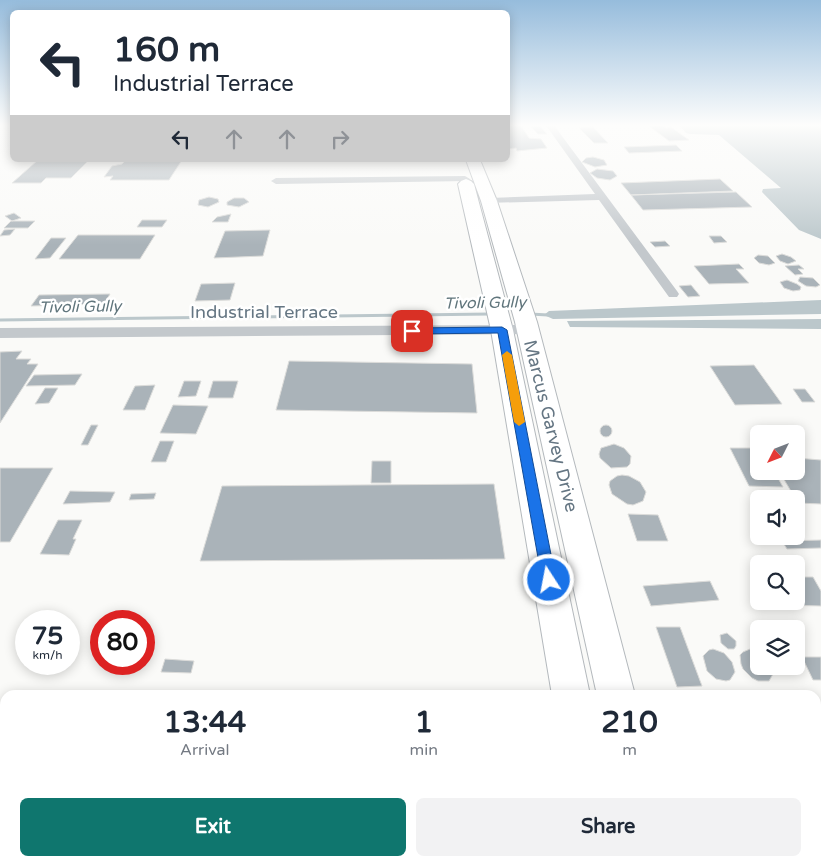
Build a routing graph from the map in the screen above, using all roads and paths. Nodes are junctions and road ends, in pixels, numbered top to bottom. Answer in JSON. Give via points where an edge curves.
{"nodes":[{"id":1,"x":578,"y":164,"type":"edge"},
{"id":2,"x":466,"y":169,"type":"edge"},
{"id":3,"x":276,"y":181,"type":"dead end"},
{"id":4,"x":602,"y":197,"type":"junction"},
{"id":5,"x":489,"y":201,"type":"junction"},
{"id":6,"x":674,"y":294,"type":"dead end"},
{"id":7,"x":512,"y":319,"type":"junction"},
{"id":8,"x":0,"y":334,"type":"edge"},
{"id":9,"x":570,"y":690,"type":"edge"},
{"id":10,"x":615,"y":690,"type":"edge"}],
"edges":[{"from":1,"to":4,"type":"street"},
{"from":2,"to":3,"type":"street"},
{"from":2,"to":5,"type":"highway","name":"Marcus Garvey Drive"},
{"from":2,"to":7,"type":"highway","name":"Marcus Garvey Drive"},
{"from":4,"to":5,"type":"street"},
{"from":4,"to":6,"type":"street"},
{"from":5,"to":7,"type":"highway","name":"Marcus Garvey Drive"},
{"from":7,"to":8,"type":"street","name":"Industrial Terrace"},
{"from":7,"to":9,"type":"highway","name":"Marcus Garvey Drive"},
{"from":7,"to":10,"type":"highway","name":"Marcus Garvey Drive"}]}
